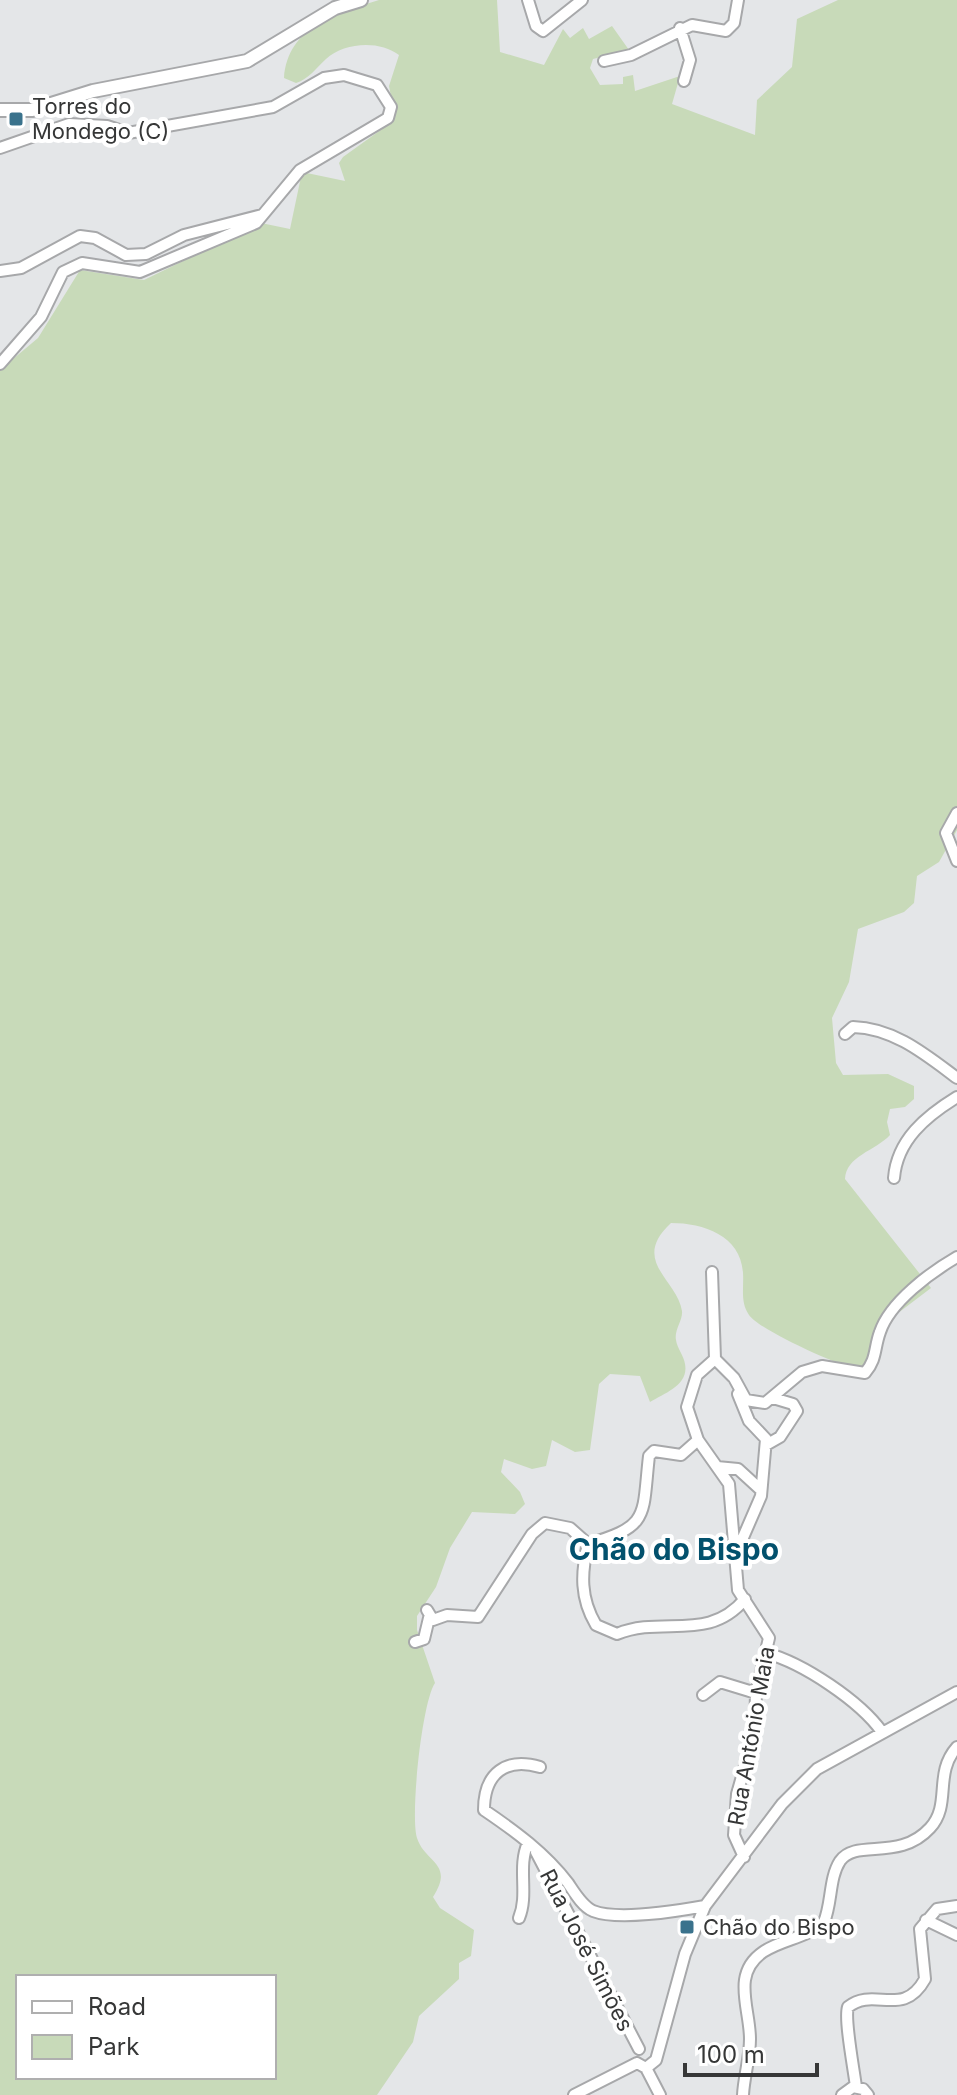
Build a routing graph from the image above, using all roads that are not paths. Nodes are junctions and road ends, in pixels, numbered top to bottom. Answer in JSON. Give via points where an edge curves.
{"nodes":[{"id":1,"x":361,"y":0,"type":"edge"},
{"id":2,"x":528,"y":0,"type":"edge"},
{"id":3,"x":582,"y":0,"type":"edge"},
{"id":4,"x":738,"y":0,"type":"edge"},
{"id":5,"x":680,"y":28,"type":"junction"},
{"id":6,"x":604,"y":61,"type":"dead end"},
{"id":7,"x":684,"y":81,"type":"dead end"},
{"id":8,"x":3,"y":113,"type":"edge"},
{"id":9,"x":0,"y":148,"type":"edge"},
{"id":10,"x":264,"y":215,"type":"junction"},
{"id":11,"x":0,"y":271,"type":"edge"},
{"id":12,"x":0,"y":364,"type":"edge"},
{"id":13,"x":957,"y":813,"type":"edge"},
{"id":14,"x":957,"y":861,"type":"edge"},
{"id":15,"x":845,"y":1034,"type":"dead end"},
{"id":16,"x":957,"y":1078,"type":"edge"},
{"id":17,"x":957,"y":1097,"type":"edge"},
{"id":18,"x":894,"y":1178,"type":"dead end"},
{"id":19,"x":957,"y":1257,"type":"edge"},
{"id":20,"x":712,"y":1272,"type":"dead end"},
{"id":21,"x":715,"y":1359,"type":"junction"},
{"id":22,"x":737,"y":1390,"type":"junction"},
{"id":23,"x":773,"y":1398,"type":"junction"},
{"id":24,"x":698,"y":1440,"type":"junction"},
{"id":25,"x":766,"y":1445,"type":"junction"},
{"id":26,"x":717,"y":1467,"type":"junction"},
{"id":27,"x":761,"y":1490,"type":"junction"},
{"id":28,"x":588,"y":1544,"type":"junction"},
{"id":29,"x":735,"y":1556,"type":"junction"},
{"id":30,"x":745,"y":1599,"type":"junction"},
{"id":31,"x":415,"y":1642,"type":"dead end"},
{"id":32,"x":766,"y":1653,"type":"junction"},
{"id":33,"x":957,"y":1692,"type":"edge"},
{"id":34,"x":756,"y":1693,"type":"junction"},
{"id":35,"x":703,"y":1695,"type":"dead end"},
{"id":36,"x":882,"y":1732,"type":"junction"},
{"id":37,"x":957,"y":1747,"type":"edge"},
{"id":38,"x":540,"y":1767,"type":"dead end"},
{"id":39,"x":532,"y":1847,"type":"junction"},
{"id":40,"x":744,"y":1857,"type":"junction"},
{"id":41,"x":705,"y":1906,"type":"junction"},
{"id":42,"x":957,"y":1906,"type":"edge"},
{"id":43,"x":519,"y":1918,"type":"dead end"},
{"id":44,"x":926,"y":1920,"type":"junction"},
{"id":45,"x":957,"y":1935,"type":"edge"},
{"id":46,"x":646,"y":2057,"type":"junction"},
{"id":47,"x":856,"y":2087,"type":"junction"},
{"id":48,"x":574,"y":2095,"type":"edge"},
{"id":49,"x":660,"y":2095,"type":"edge"},
{"id":50,"x":743,"y":2095,"type":"edge"},
{"id":51,"x":842,"y":2095,"type":"edge"},
{"id":52,"x":868,"y":2095,"type":"edge"}],
"edges":[{"from":1,"to":8,"type":"main road","via":[[335,8],[247,61]]},
{"from":2,"to":3,"type":"street","via":[[536,26],[543,31]]},
{"from":4,"to":5,"type":"street","via":[[734,23],[726,31]]},
{"from":5,"to":6,"type":"street","via":[[631,55]]},
{"from":5,"to":7,"type":"street","via":[[690,60]]},
{"from":9,"to":10,"type":"street","via":[[69,124],[128,133],[260,109],[299,95],[324,78],[344,75],[383,90],[391,107],[388,118],[300,170]]},
{"from":10,"to":11,"type":"street","via":[[184,235],[146,254],[126,255],[80,236],[21,268]]},
{"from":10,"to":12,"type":"street","via":[[140,272],[75,265],[63,272],[41,317]]},
{"from":13,"to":14,"type":"street","via":[[946,833]]},
{"from":15,"to":16,"type":"street","via":[[853,1027],[882,1030]]},
{"from":17,"to":18,"type":"street","via":[[902,1146],[895,1157]]},
{"from":19,"to":23,"type":"street","via":[[890,1314],[880,1332],[875,1361],[865,1373],[822,1366],[802,1372]]},
{"from":20,"to":21,"type":"street"},
{"from":21,"to":22,"type":"street","via":[[734,1378]]},
{"from":21,"to":24,"type":"street","via":[[697,1375],[687,1407]]},
{"from":22,"to":23,"type":"street","via":[[754,1403]]},
{"from":22,"to":25,"type":"street","via":[[743,1411],[765,1436]]},
{"from":23,"to":25,"type":"street","via":[[793,1404],[797,1411],[784,1433]]},
{"from":24,"to":26,"type":"street","name":"Rua António Maia"},
{"from":24,"to":28,"type":"street","via":[[681,1455],[654,1451],[638,1522]]},
{"from":25,"to":27,"type":"street"},
{"from":26,"to":27,"type":"street","via":[[738,1469]]},
{"from":26,"to":29,"type":"street","name":"Rua António Maia","via":[[729,1484]]},
{"from":27,"to":29,"type":"street"},
{"from":28,"to":30,"type":"street","via":[[582,1568],[584,1599],[596,1625],[606,1632],[708,1624],[731,1616]]},
{"from":28,"to":31,"type":"street","via":[[570,1528],[545,1523],[532,1534],[478,1617],[428,1614],[424,1639]]},
{"from":29,"to":30,"type":"street","name":"Rua António Maia","via":[[738,1590]]},
{"from":30,"to":32,"type":"street","name":"Rua António Maia","via":[[769,1638]]},
{"from":32,"to":34,"type":"street","name":"Rua António Maia"},
{"from":32,"to":36,"type":"street","via":[[821,1680]]},
{"from":33,"to":36,"type":"street"},
{"from":34,"to":35,"type":"street","via":[[720,1682]]},
{"from":34,"to":40,"type":"street","name":"Rua António Maia","via":[[755,1731],[737,1794],[734,1835]]},
{"from":36,"to":40,"type":"street","via":[[817,1769],[782,1804]]},
{"from":37,"to":50,"type":"street","via":[[942,1772],[940,1812],[931,1827],[899,1849],[847,1855],[836,1870],[824,1922],[753,1961],[743,1987],[750,2039]]},
{"from":38,"to":39,"type":"street","via":[[519,1761],[505,1765],[484,1801],[484,1810]]},
{"from":39,"to":41,"type":"street","via":[[549,1858],[592,1910],[663,1912]]},
{"from":39,"to":43,"type":"street","via":[[524,1851],[524,1906]]},
{"from":39,"to":46,"type":"street","name":"Rua José Simões"},
{"from":40,"to":41,"type":"street"},
{"from":41,"to":46,"type":"street","via":[[661,2032]]},
{"from":42,"to":44,"type":"street","via":[[937,1909]]},
{"from":44,"to":45,"type":"street"},
{"from":44,"to":47,"type":"street","via":[[920,1929],[926,1971],[921,1987],[907,1999],[860,2000],[848,2007]]},
{"from":46,"to":48,"type":"street"},
{"from":46,"to":49,"type":"street"},
{"from":47,"to":51,"type":"street"},
{"from":47,"to":52,"type":"street"}]}
